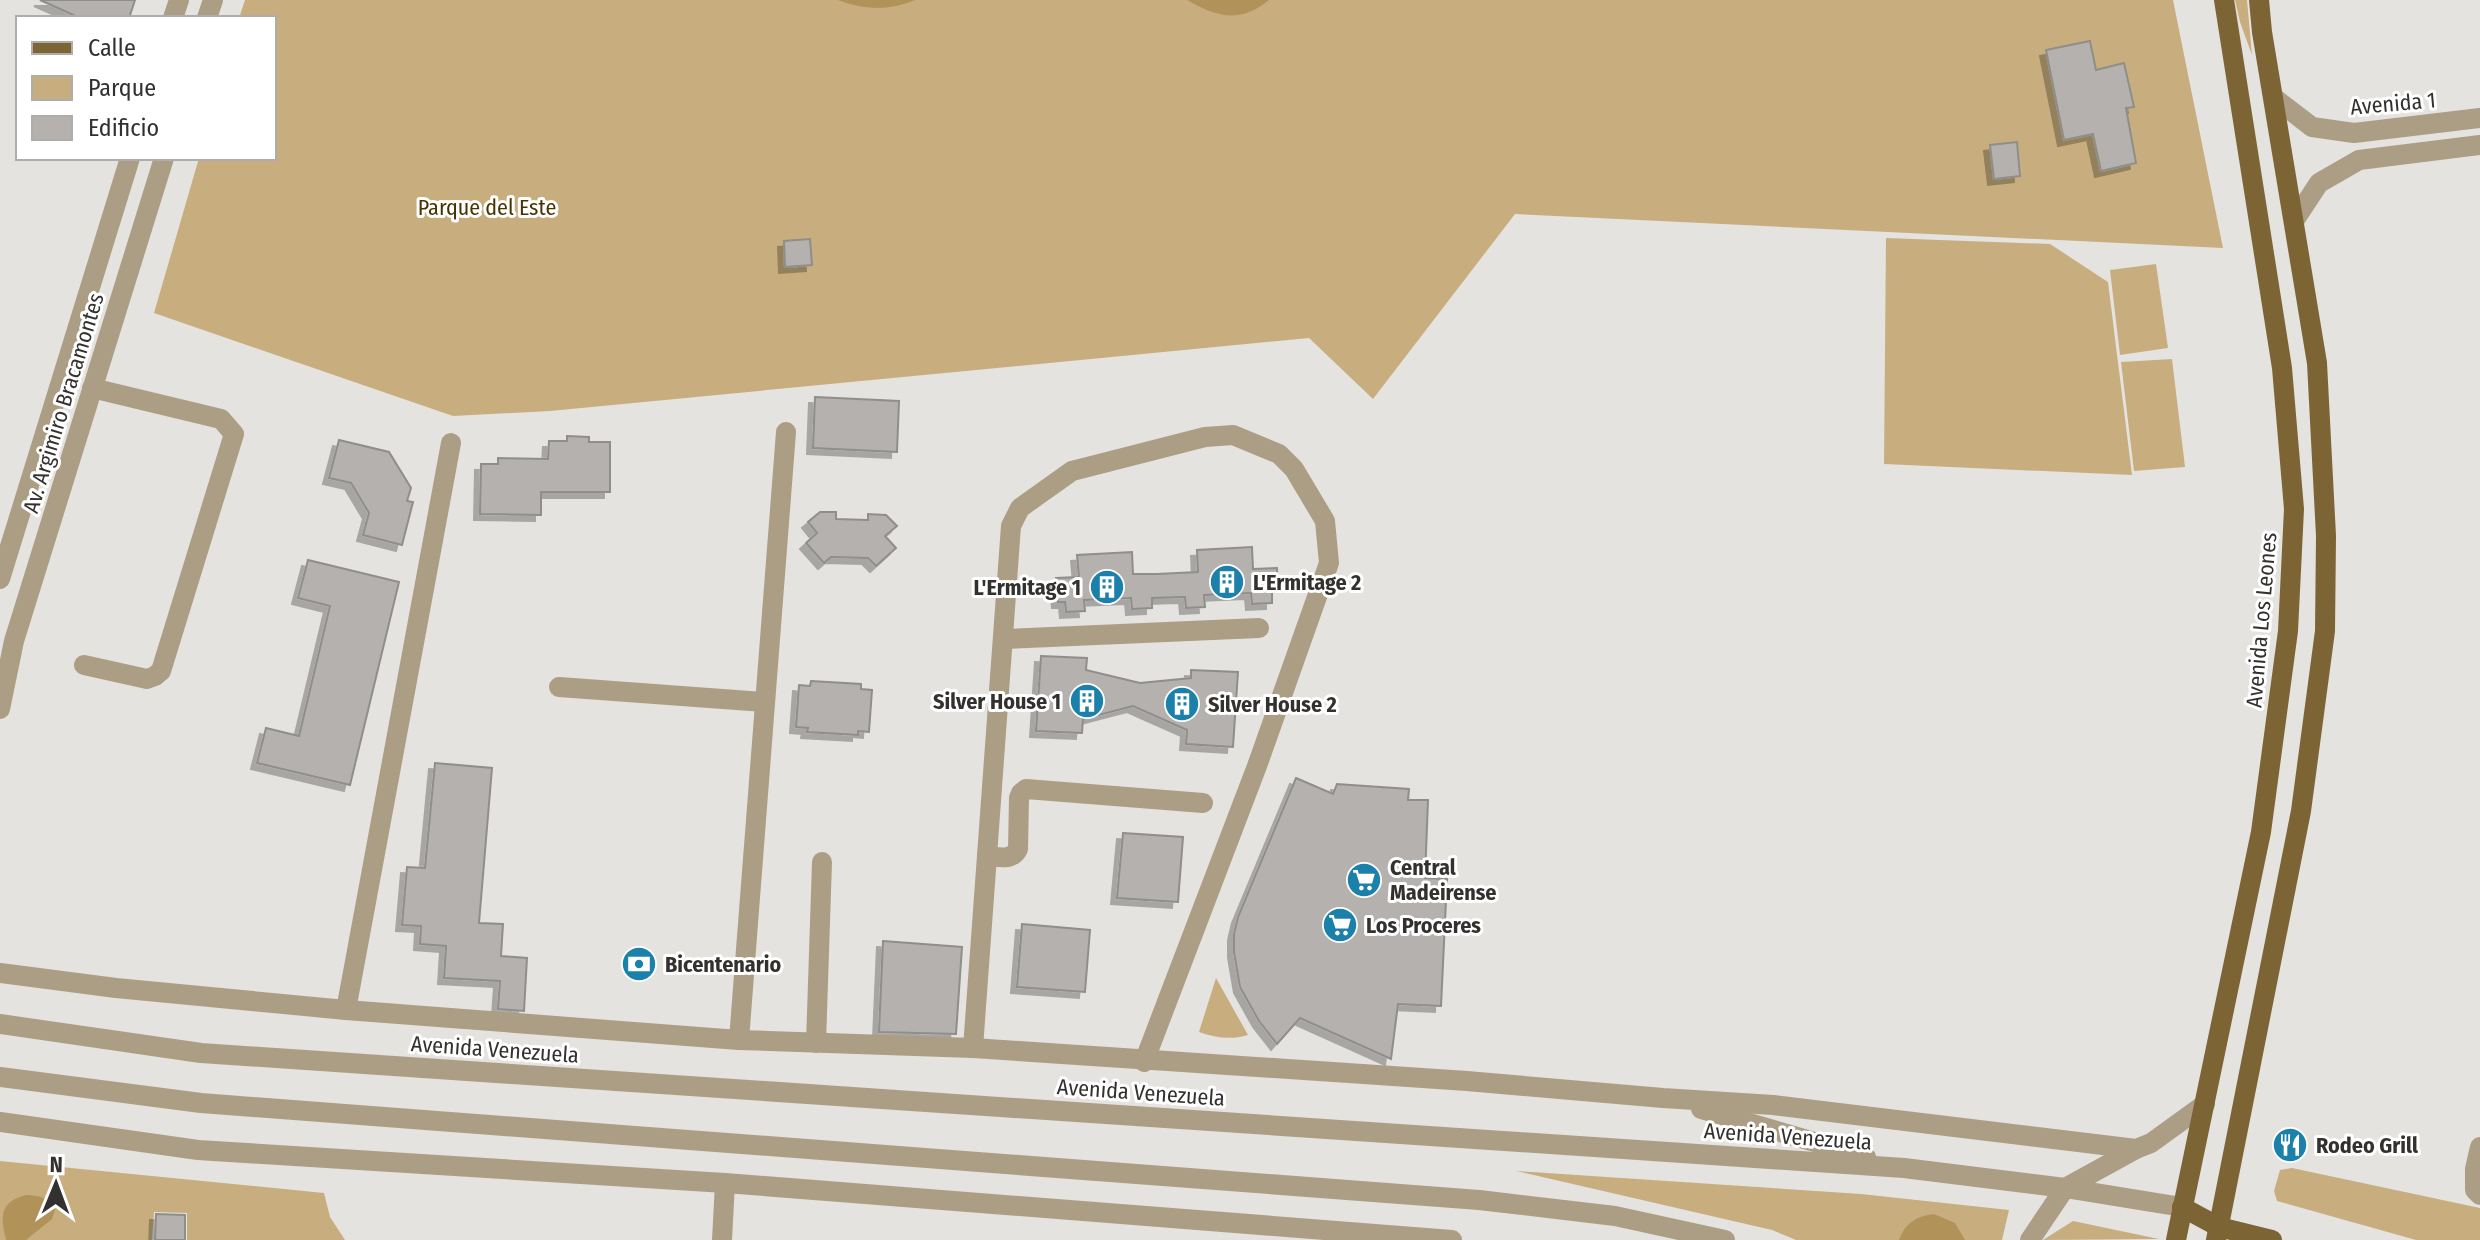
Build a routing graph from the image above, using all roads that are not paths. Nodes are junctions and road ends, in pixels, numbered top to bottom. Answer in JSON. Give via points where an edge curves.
{"nodes":[{"id":1,"x":2224,"y":0,"type":"edge"},
{"id":2,"x":2259,"y":0,"type":"edge"},
{"id":3,"x":2273,"y":97,"type":"junction"},
{"id":4,"x":2480,"y":118,"type":"edge"},
{"id":5,"x":2480,"y":145,"type":"edge"},
{"id":6,"x":129,"y":160,"type":"edge"},
{"id":7,"x":163,"y":160,"type":"edge"},
{"id":8,"x":2294,"y":221,"type":"junction"},
{"id":9,"x":92,"y":388,"type":"junction"},
{"id":10,"x":786,"y":432,"type":"dead end"},
{"id":11,"x":451,"y":443,"type":"dead end"},
{"id":12,"x":0,"y":579,"type":"edge"},
{"id":13,"x":1259,"y":628,"type":"dead end"},
{"id":14,"x":1004,"y":639,"type":"junction"},
{"id":15,"x":84,"y":665,"type":"dead end"},
{"id":16,"x":559,"y":687,"type":"dead end"},
{"id":17,"x":764,"y":702,"type":"junction"},
{"id":18,"x":0,"y":709,"type":"edge"},
{"id":19,"x":1203,"y":803,"type":"dead end"},
{"id":20,"x":987,"y":856,"type":"junction"},
{"id":21,"x":822,"y":862,"type":"dead end"},
{"id":22,"x":0,"y":973,"type":"edge"},
{"id":23,"x":346,"y":1010,"type":"junction"},
{"id":24,"x":0,"y":1024,"type":"edge"},
{"id":25,"x":739,"y":1040,"type":"junction"},
{"id":26,"x":816,"y":1043,"type":"junction"},
{"id":27,"x":973,"y":1048,"type":"junction"},
{"id":28,"x":1144,"y":1062,"type":"junction"},
{"id":29,"x":0,"y":1077,"type":"edge"},
{"id":30,"x":1663,"y":1098,"type":"junction"},
{"id":31,"x":2205,"y":1104,"type":"junction"},
{"id":32,"x":0,"y":1122,"type":"edge"},
{"id":33,"x":2480,"y":1147,"type":"edge"},
{"id":34,"x":2136,"y":1149,"type":"junction"},
{"id":35,"x":1904,"y":1168,"type":"junction"},
{"id":36,"x":725,"y":1183,"type":"junction"},
{"id":37,"x":2065,"y":1188,"type":"junction"},
{"id":38,"x":2480,"y":1195,"type":"edge"},
{"id":39,"x":2182,"y":1207,"type":"junction"},
{"id":40,"x":2217,"y":1234,"type":"edge"},
{"id":41,"x":722,"y":1240,"type":"edge"},
{"id":42,"x":1452,"y":1240,"type":"edge"},
{"id":43,"x":1725,"y":1240,"type":"edge"},
{"id":44,"x":2030,"y":1240,"type":"edge"},
{"id":45,"x":2176,"y":1240,"type":"edge"},
{"id":46,"x":2272,"y":1240,"type":"edge"}],
"edges":[{"from":1,"to":31,"type":"main road","name":"Avenida Los Leones","via":[[2282,368],[2294,509],[2288,631],[2261,832]]},
{"from":2,"to":3,"type":"main road"},
{"from":3,"to":4,"type":"street","name":"Avenida 1","via":[[2312,127],[2354,133]]},
{"from":3,"to":8,"type":"main road"},
{"from":5,"to":8,"type":"street","via":[[2359,160],[2319,183]]},
{"from":6,"to":12,"type":"street"},
{"from":7,"to":9,"type":"street","name":"Av. Argimiro Bracamontes"},
{"from":8,"to":40,"type":"main road","via":[[2317,363],[2325,631],[2301,811]]},
{"from":9,"to":15,"type":"street","via":[[221,419],[234,434],[161,671],[147,679]]},
{"from":9,"to":18,"type":"street","name":"Av. Argimiro Bracamontes","via":[[14,641]]},
{"from":10,"to":17,"type":"street"},
{"from":11,"to":23,"type":"street"},
{"from":13,"to":14,"type":"street"},
{"from":14,"to":20,"type":"street"},
{"from":14,"to":28,"type":"street","via":[[1011,526],[1020,508],[1072,471],[1205,437],[1233,435],[1279,454],[1313,496],[1325,521],[1329,563]]},
{"from":16,"to":17,"type":"street"},
{"from":17,"to":25,"type":"street"},
{"from":19,"to":20,"type":"street","via":[[1026,789],[1019,798],[1015,855]]},
{"from":20,"to":27,"type":"street"},
{"from":21,"to":26,"type":"street"},
{"from":22,"to":23,"type":"street","name":"Avenida Venezuela"},
{"from":23,"to":25,"type":"street","name":"Avenida Venezuela"},
{"from":24,"to":35,"type":"street","name":"Avenida Venezuela","via":[[201,1053]]},
{"from":25,"to":26,"type":"street","name":"Avenida Venezuela"},
{"from":26,"to":27,"type":"street","name":"Avenida Venezuela"},
{"from":27,"to":28,"type":"street","name":"Avenida Venezuela"},
{"from":28,"to":30,"type":"street","name":"Avenida Venezuela"},
{"from":29,"to":43,"type":"street","via":[[201,1103],[1479,1200],[1615,1216]]},
{"from":30,"to":34,"type":"street","name":"Avenida Venezuela","via":[[1773,1105]]},
{"from":30,"to":35,"type":"street"},
{"from":31,"to":34,"type":"street"},
{"from":31,"to":39,"type":"main road","name":"Avenida Los Leones"},
{"from":32,"to":36,"type":"street","via":[[198,1150]]},
{"from":33,"to":38,"type":"street","via":[[2475,1179]]},
{"from":34,"to":37,"type":"street"},
{"from":35,"to":37,"type":"street","name":"Avenida Venezuela"},
{"from":36,"to":41,"type":"street"},
{"from":36,"to":42,"type":"street"},
{"from":37,"to":39,"type":"street","name":"Avenida Venezuela"},
{"from":37,"to":44,"type":"street"},
{"from":39,"to":40,"type":"main road","name":"Avenida Venezuela"},
{"from":39,"to":45,"type":"main road","name":"Avenida Los Leones"},
{"from":40,"to":46,"type":"main road","name":"Avenida Venezuela"}]}
